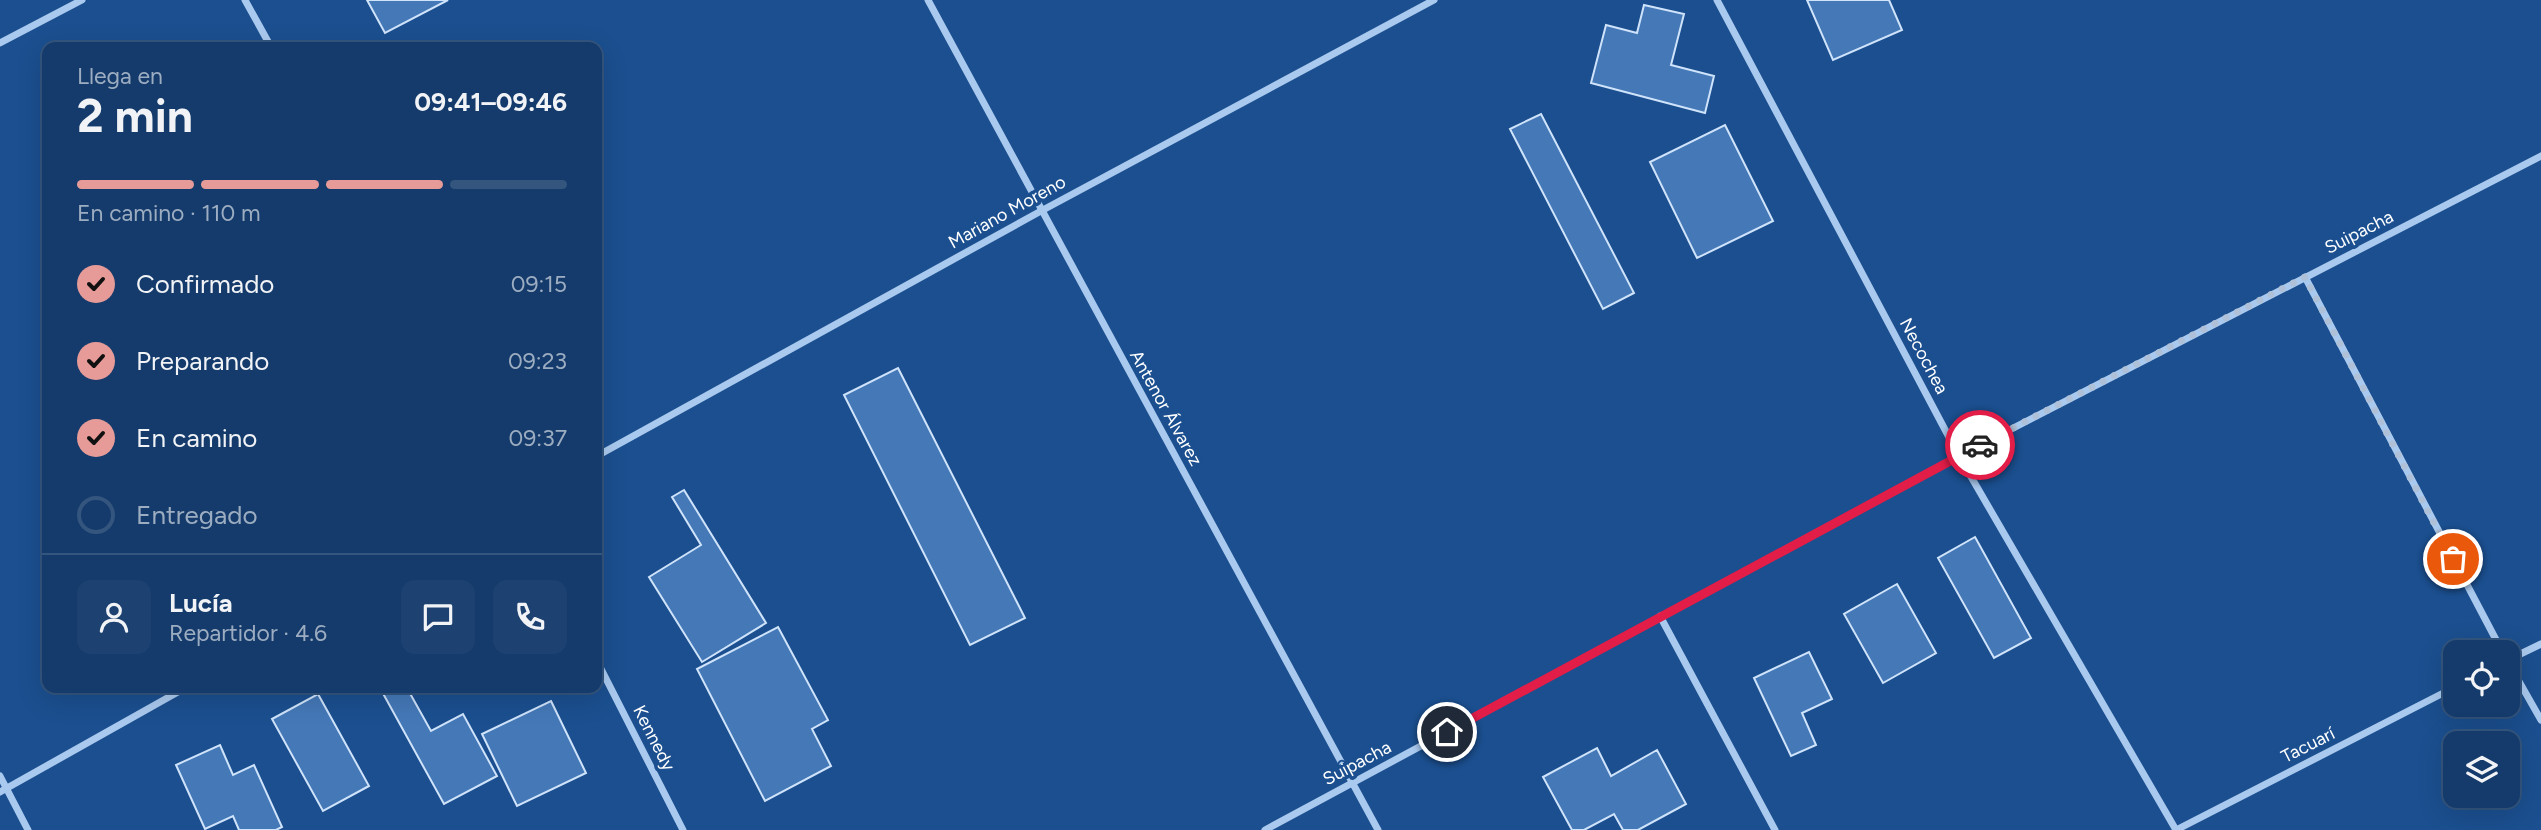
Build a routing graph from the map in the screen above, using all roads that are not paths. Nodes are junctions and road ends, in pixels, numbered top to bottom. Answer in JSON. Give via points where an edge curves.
{"nodes":[{"id":1,"x":82,"y":0,"type":"edge"},
{"id":2,"x":245,"y":0,"type":"edge"},
{"id":3,"x":928,"y":0,"type":"edge"},
{"id":4,"x":1434,"y":0,"type":"edge"},
{"id":5,"x":1717,"y":0,"type":"edge"},
{"id":6,"x":268,"y":42,"type":"edge"},
{"id":7,"x":0,"y":43,"type":"edge"},
{"id":8,"x":2541,"y":156,"type":"edge"},
{"id":9,"x":1041,"y":211,"type":"junction"},
{"id":10,"x":2305,"y":277,"type":"junction"},
{"id":11,"x":602,"y":453,"type":"edge"},
{"id":12,"x":1959,"y":456,"type":"junction"},
{"id":13,"x":1660,"y":616,"type":"junction"},
{"id":14,"x":2496,"y":640,"type":"edge"},
{"id":15,"x":2541,"y":644,"type":"edge"},
{"id":16,"x":2520,"y":655,"type":"edge"},
{"id":17,"x":602,"y":671,"type":"edge"},
{"id":18,"x":2520,"y":682,"type":"edge"},
{"id":19,"x":176,"y":693,"type":"edge"},
{"id":20,"x":2443,"y":693,"type":"edge"},
{"id":21,"x":2541,"y":720,"type":"edge"},
{"id":22,"x":0,"y":776,"type":"edge"},
{"id":23,"x":1352,"y":784,"type":"junction"},
{"id":24,"x":3,"y":790,"type":"edge"},
{"id":25,"x":27,"y":830,"type":"edge"},
{"id":26,"x":683,"y":830,"type":"edge"},
{"id":27,"x":1265,"y":830,"type":"edge"},
{"id":28,"x":1378,"y":830,"type":"edge"},
{"id":29,"x":1775,"y":830,"type":"edge"},
{"id":30,"x":2176,"y":830,"type":"edge"}],
"edges":[{"from":1,"to":7,"type":"street"},
{"from":2,"to":6,"type":"street"},
{"from":3,"to":9,"type":"street","name":"Antenor Álvarez"},
{"from":4,"to":9,"type":"street","name":"Mariano Moreno"},
{"from":5,"to":12,"type":"street","name":"Necochea"},
{"from":8,"to":10,"type":"street","name":"Suipacha"},
{"from":9,"to":11,"type":"street","name":"Mariano Moreno"},
{"from":9,"to":23,"type":"street","name":"Antenor Álvarez"},
{"from":10,"to":12,"type":"street","name":"Suipacha"},
{"from":10,"to":14,"type":"street"},
{"from":12,"to":13,"type":"street","name":"Suipacha"},
{"from":12,"to":30,"type":"street","name":"Necochea"},
{"from":13,"to":23,"type":"street","name":"Suipacha"},
{"from":13,"to":29,"type":"street"},
{"from":15,"to":16,"type":"street"},
{"from":17,"to":26,"type":"street","name":"Kennedy"},
{"from":18,"to":21,"type":"street"},
{"from":19,"to":24,"type":"street"},
{"from":20,"to":30,"type":"street","name":"Tacuarí"},
{"from":22,"to":24,"type":"street"},
{"from":23,"to":27,"type":"street","name":"Suipacha"},
{"from":23,"to":28,"type":"street","name":"Antenor Álvarez"},
{"from":24,"to":25,"type":"street"}]}
